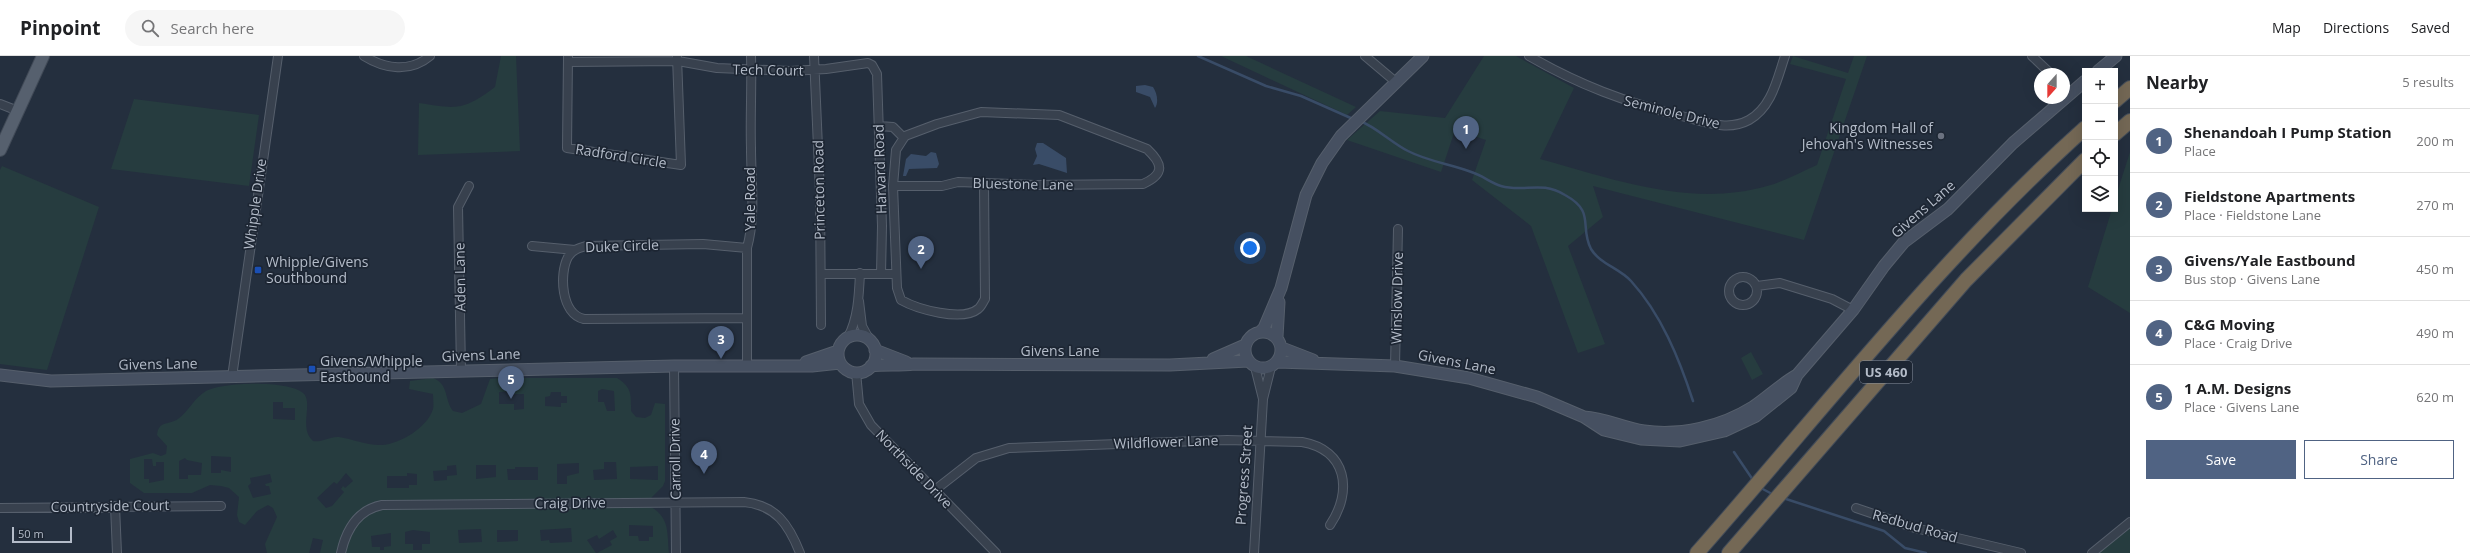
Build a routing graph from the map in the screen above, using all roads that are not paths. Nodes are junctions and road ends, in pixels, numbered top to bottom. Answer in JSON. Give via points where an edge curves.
{"nodes":[{"id":1,"x":43,"y":56,"type":"edge"},
{"id":2,"x":278,"y":56,"type":"edge"},
{"id":3,"x":364,"y":56,"type":"edge"},
{"id":4,"x":430,"y":56,"type":"edge"},
{"id":5,"x":751,"y":56,"type":"edge"},
{"id":6,"x":814,"y":56,"type":"edge"},
{"id":7,"x":1365,"y":56,"type":"edge"},
{"id":8,"x":1423,"y":56,"type":"edge"},
{"id":9,"x":1529,"y":56,"type":"edge"},
{"id":10,"x":1784,"y":56,"type":"edge"},
{"id":11,"x":2032,"y":56,"type":"edge"},
{"id":12,"x":2116,"y":56,"type":"edge"},
{"id":13,"x":678,"y":58,"type":"edge"},
{"id":14,"x":568,"y":59,"type":"edge"},
{"id":15,"x":872,"y":65,"type":"joint"},
{"id":16,"x":2045,"y":68,"type":"edge"},
{"id":17,"x":2102,"y":68,"type":"edge"},
{"id":18,"x":752,"y":70,"type":"junction"},
{"id":19,"x":814,"y":70,"type":"junction"},
{"id":20,"x":1397,"y":83,"type":"junction"},
{"id":21,"x":2082,"y":83,"type":"edge"},
{"id":22,"x":2130,"y":88,"type":"edge"},
{"id":23,"x":2070,"y":89,"type":"edge"},
{"id":24,"x":2118,"y":98,"type":"edge"},
{"id":25,"x":0,"y":104,"type":"edge"},
{"id":26,"x":2053,"y":104,"type":"edge"},
{"id":27,"x":18,"y":112,"type":"junction"},
{"id":28,"x":2130,"y":121,"type":"edge"},
{"id":29,"x":879,"y":126,"type":"junction"},
{"id":30,"x":2082,"y":131,"type":"edge"},
{"id":31,"x":2118,"y":131,"type":"edge"},
{"id":32,"x":904,"y":138,"type":"junction"},
{"id":33,"x":0,"y":150,"type":"edge"},
{"id":34,"x":2082,"y":163,"type":"edge"},
{"id":35,"x":984,"y":183,"type":"junction"},
{"id":36,"x":470,"y":186,"type":"dead end"},
{"id":37,"x":893,"y":186,"type":"junction"},
{"id":38,"x":1398,"y":229,"type":"dead end"},
{"id":39,"x":532,"y":246,"type":"dead end"},
{"id":40,"x":747,"y":248,"type":"junction"},
{"id":41,"x":575,"y":250,"type":"junction"},
{"id":42,"x":860,"y":273,"type":"junction"},
{"id":43,"x":821,"y":274,"type":"junction"},
{"id":44,"x":881,"y":274,"type":"junction"},
{"id":45,"x":896,"y":274,"type":"junction"},
{"id":46,"x":1757,"y":286,"type":"dead end"},
{"id":47,"x":1281,"y":288,"type":"junction"},
{"id":48,"x":859,"y":301,"type":"junction"},
{"id":49,"x":1853,"y":310,"type":"junction"},
{"id":50,"x":747,"y":318,"type":"junction"},
{"id":51,"x":821,"y":325,"type":"dead end"},
{"id":52,"x":1260,"y":332,"type":"junction"},
{"id":53,"x":848,"y":337,"type":"junction"},
{"id":54,"x":1277,"y":337,"type":"junction"},
{"id":55,"x":869,"y":339,"type":"junction"},
{"id":56,"x":1246,"y":345,"type":"junction"},
{"id":57,"x":1282,"y":348,"type":"junction"},
{"id":58,"x":875,"y":350,"type":"junction"},
{"id":59,"x":838,"y":351,"type":"junction"},
{"id":60,"x":840,"y":363,"type":"junction"},
{"id":61,"x":1319,"y":363,"type":"junction"},
{"id":62,"x":914,"y":364,"type":"junction"},
{"id":63,"x":1206,"y":364,"type":"junction"},
{"id":64,"x":1252,"y":364,"type":"junction"},
{"id":65,"x":1274,"y":364,"type":"junction"},
{"id":66,"x":747,"y":365,"type":"junction"},
{"id":67,"x":796,"y":365,"type":"junction"},
{"id":68,"x":674,"y":366,"type":"junction"},
{"id":69,"x":871,"y":366,"type":"junction"},
{"id":70,"x":1395,"y":366,"type":"junction"},
{"id":71,"x":461,"y":370,"type":"junction"},
{"id":72,"x":856,"y":372,"type":"junction"},
{"id":73,"x":0,"y":376,"type":"edge"},
{"id":74,"x":232,"y":377,"type":"junction"},
{"id":75,"x":1263,"y":399,"type":"junction"},
{"id":76,"x":1262,"y":440,"type":"junction"},
{"id":77,"x":935,"y":490,"type":"junction"},
{"id":78,"x":675,"y":503,"type":"junction"},
{"id":79,"x":115,"y":506,"type":"junction"},
{"id":80,"x":221,"y":506,"type":"dead end"},
{"id":81,"x":0,"y":508,"type":"edge"},
{"id":82,"x":1856,"y":508,"type":"dead end"},
{"id":83,"x":2130,"y":522,"type":"edge"},
{"id":84,"x":1330,"y":526,"type":"dead end"},
{"id":85,"x":118,"y":553,"type":"edge"},
{"id":86,"x":341,"y":553,"type":"edge"},
{"id":87,"x":676,"y":553,"type":"edge"},
{"id":88,"x":800,"y":553,"type":"edge"},
{"id":89,"x":996,"y":553,"type":"edge"},
{"id":90,"x":1254,"y":553,"type":"edge"},
{"id":91,"x":1697,"y":553,"type":"edge"},
{"id":92,"x":1729,"y":553,"type":"edge"},
{"id":93,"x":2021,"y":553,"type":"edge"},
{"id":94,"x":2092,"y":553,"type":"edge"}],
"edges":[{"from":1,"to":27,"type":"main road"},
{"from":2,"to":74,"type":"street","name":"Whipple Drive"},
{"from":3,"to":4,"type":"street","via":[[382,66],[397,68],[416,66]]},
{"from":5,"to":18,"type":"street","name":"Yale Road"},
{"from":6,"to":19,"type":"street","name":"Princeton Road"},
{"from":7,"to":20,"type":"street"},
{"from":8,"to":20,"type":"street"},
{"from":9,"to":10,"type":"street","name":"Seminole Drive","via":[[1580,84],[1615,98],[1726,126],[1750,120],[1765,107]]},
{"from":11,"to":16,"type":"street"},
{"from":12,"to":17,"type":"street"},
{"from":13,"to":14,"type":"street","name":"Tech Court"},
{"from":13,"to":14,"type":"street","name":"Radford Circle","via":[[681,166],[567,148]]},
{"from":13,"to":18,"type":"street","name":"Tech Court","via":[[717,68]]},
{"from":15,"to":19,"type":"street","name":"Tech Court","via":[[863,63]]},
{"from":15,"to":29,"type":"street","name":"Harvard Road","via":[[877,74]]},
{"from":18,"to":19,"type":"street","name":"Tech Court"},
{"from":18,"to":40,"type":"street","name":"Yale Road","via":[[750,118],[753,215]]},
{"from":19,"to":43,"type":"street","name":"Princeton Road"},
{"from":20,"to":47,"type":"street","via":[[1347,130],[1329,152],[1312,181]]},
{"from":21,"to":23,"type":"street","name":"Givens Lane"},
{"from":22,"to":24,"type":"highway"},
{"from":25,"to":27,"type":"street"},
{"from":26,"to":49,"type":"street","name":"Givens Lane","via":[[1948,209],[1904,242]]},
{"from":27,"to":33,"type":"main road"},
{"from":28,"to":31,"type":"highway"},
{"from":29,"to":32,"type":"street","via":[[893,127]]},
{"from":29,"to":44,"type":"street","name":"Harvard Road"},
{"from":30,"to":91,"type":"highway","number":"US 460","via":[[2030,179],[1949,264]]},
{"from":32,"to":35,"type":"street","name":"Bluestone Lane","via":[[937,124],[981,112],[1059,115],[1147,149],[1159,165],[1159,173],[1143,184]]},
{"from":32,"to":37,"type":"street","via":[[896,150]]},
{"from":34,"to":92,"type":"highway","number":"US 460","via":[[1961,286]]},
{"from":35,"to":37,"type":"street","name":"Bluestone Lane"},
{"from":35,"to":45,"type":"street","via":[[985,299],[978,309],[953,314],[911,306],[901,300]]},
{"from":36,"to":71,"type":"street","name":"Aden Lane","via":[[458,207]]},
{"from":37,"to":45,"type":"street"},
{"from":38,"to":70,"type":"street","name":"Winslow Drive"},
{"from":39,"to":41,"type":"street"},
{"from":40,"to":41,"type":"street","name":"Duke Circle","via":[[676,244],[586,246]]},
{"from":40,"to":50,"type":"street","name":"Yale Road"},
{"from":41,"to":50,"type":"street","name":"Duke Circle","via":[[566,262],[565,302],[572,313],[580,318]]},
{"from":42,"to":43,"type":"street"},
{"from":42,"to":44,"type":"street"},
{"from":42,"to":48,"type":"street"},
{"from":43,"to":51,"type":"street","name":"Princeton Road"},
{"from":44,"to":45,"type":"street"},
{"from":46,"to":49,"type":"street","via":[[1780,283],[1832,299]]},
{"from":47,"to":52,"type":"street"},
{"from":47,"to":54,"type":"street"},
{"from":48,"to":53,"type":"street"},
{"from":48,"to":55,"type":"street","via":[[862,326]]},
{"from":49,"to":70,"type":"street","name":"Givens Lane","via":[[1797,374],[1791,388],[1756,416],[1728,430],[1700,438],[1671,441],[1633,438],[1595,426],[1584,416],[1545,400],[1492,383]]},
{"from":50,"to":66,"type":"street","name":"Yale Road"},
{"from":52,"to":54,"type":"street"},
{"from":52,"to":56,"type":"street","via":[[1251,336]]},
{"from":53,"to":55,"type":"street","via":[[860,335]]},
{"from":53,"to":59,"type":"street"},
{"from":54,"to":57,"type":"street"},
{"from":55,"to":58,"type":"street"},
{"from":56,"to":63,"type":"street","name":"Givens Lane"},
{"from":56,"to":64,"type":"street"},
{"from":57,"to":61,"type":"street","name":"Givens Lane"},
{"from":57,"to":65,"type":"street"},
{"from":58,"to":62,"type":"street","name":"Givens Lane"},
{"from":58,"to":69,"type":"street"},
{"from":59,"to":60,"type":"street"},
{"from":59,"to":67,"type":"street","name":"Givens Lane"},
{"from":60,"to":67,"type":"street","name":"Givens Lane"},
{"from":60,"to":72,"type":"street","via":[[846,369]]},
{"from":61,"to":65,"type":"street","name":"Givens Lane"},
{"from":61,"to":70,"type":"street","name":"Givens Lane"},
{"from":62,"to":63,"type":"street","name":"Givens Lane"},
{"from":62,"to":69,"type":"street","name":"Givens Lane"},
{"from":63,"to":64,"type":"street","name":"Givens Lane"},
{"from":64,"to":65,"type":"street"},
{"from":64,"to":75,"type":"street","name":"Progress Street"},
{"from":65,"to":75,"type":"street","name":"Progress Street"},
{"from":66,"to":67,"type":"street","name":"Givens Lane"},
{"from":66,"to":68,"type":"street","name":"Givens Lane"},
{"from":68,"to":71,"type":"street","name":"Givens Lane"},
{"from":68,"to":78,"type":"street","name":"Carroll Drive"},
{"from":69,"to":72,"type":"street"},
{"from":71,"to":74,"type":"street","name":"Givens Lane"},
{"from":72,"to":77,"type":"street","name":"Northside Drive","via":[[859,404],[871,425]]},
{"from":73,"to":74,"type":"street","name":"Givens Lane","via":[[51,381]]},
{"from":75,"to":76,"type":"street","name":"Progress Street"},
{"from":76,"to":77,"type":"street","name":"Wildflower Lane","via":[[1009,448],[976,458]]},
{"from":76,"to":84,"type":"street","name":"Wildflower Lane","via":[[1314,444],[1334,459],[1341,471],[1343,491],[1338,512]]},
{"from":76,"to":90,"type":"street","name":"Progress Street"},
{"from":77,"to":89,"type":"street","name":"Northside Drive"},
{"from":78,"to":86,"type":"street","name":"Craig Drive","via":[[382,506],[368,510],[356,519],[344,538]]},
{"from":78,"to":87,"type":"street","name":"Carroll Drive"},
{"from":78,"to":88,"type":"street","name":"Craig Drive","via":[[744,502],[764,506],[777,514],[788,526]]},
{"from":79,"to":80,"type":"street","name":"Countryside Court"},
{"from":79,"to":81,"type":"street","name":"Countryside Court"},
{"from":79,"to":85,"type":"street"},
{"from":82,"to":93,"type":"street","name":"Redbud Road","via":[[1915,528]]},
{"from":83,"to":94,"type":"street"}]}
